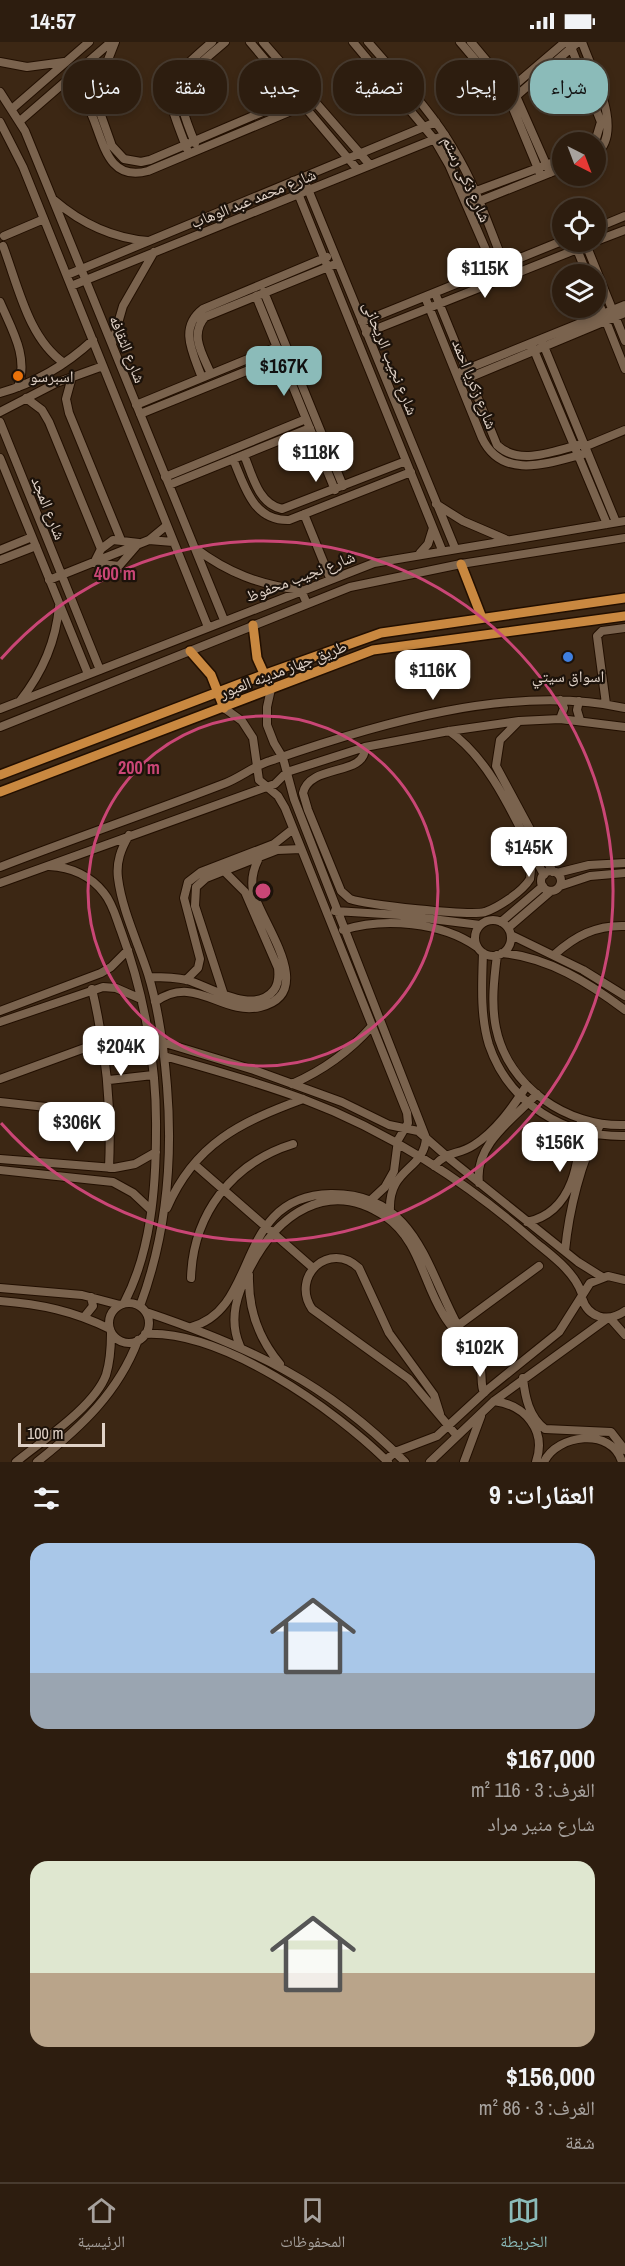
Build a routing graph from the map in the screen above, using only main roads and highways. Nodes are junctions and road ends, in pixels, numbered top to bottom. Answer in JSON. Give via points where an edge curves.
{"nodes":[{"id":1,"x":461,"y":564,"type":"road end"},
{"id":2,"x":625,"y":598,"type":"edge"},
{"id":3,"x":505,"y":615,"type":"junction"},
{"id":4,"x":625,"y":616,"type":"edge"},
{"id":5,"x":482,"y":618,"type":"junction"},
{"id":6,"x":253,"y":625,"type":"road end"},
{"id":7,"x":508,"y":632,"type":"junction"},
{"id":8,"x":190,"y":651,"type":"road end"},
{"id":9,"x":263,"y":675,"type":"junction"},
{"id":10,"x":272,"y":689,"type":"junction"},
{"id":11,"x":219,"y":692,"type":"junction"},
{"id":12,"x":224,"y":708,"type":"junction"},
{"id":13,"x":0,"y":775,"type":"edge"},
{"id":14,"x":0,"y":792,"type":"edge"}],
"edges":[{"from":1,"to":5,"type":"main road"},
{"from":2,"to":3,"type":"main road","name":"طريق جهاز مدينه العبور"},
{"from":3,"to":5,"type":"main road","name":"طريق جهاز مدينه العبور"},
{"from":3,"to":7,"type":"main road"},
{"from":4,"to":7,"type":"main road","name":"طريق جهاز مدينه العبور"},
{"from":5,"to":9,"type":"main road","name":"طريق جهاز مدينه العبور","via":[[388,631]]},
{"from":6,"to":9,"type":"main road"},
{"from":7,"to":10,"type":"main road","name":"طريق جهاز مدينه العبور","via":[[391,646]]},
{"from":8,"to":11,"type":"main road","via":[[205,666]]},
{"from":9,"to":10,"type":"main road"},
{"from":9,"to":11,"type":"main road","name":"طريق جهاز مدينه العبور"},
{"from":10,"to":12,"type":"main road","name":"طريق جهاز مدينه العبور"},
{"from":11,"to":12,"type":"main road"},
{"from":11,"to":13,"type":"main road","name":"طريق جهاز مدينه العبور"},
{"from":12,"to":14,"type":"main road","name":"طريق جهاز مدينه العبور"}]}
